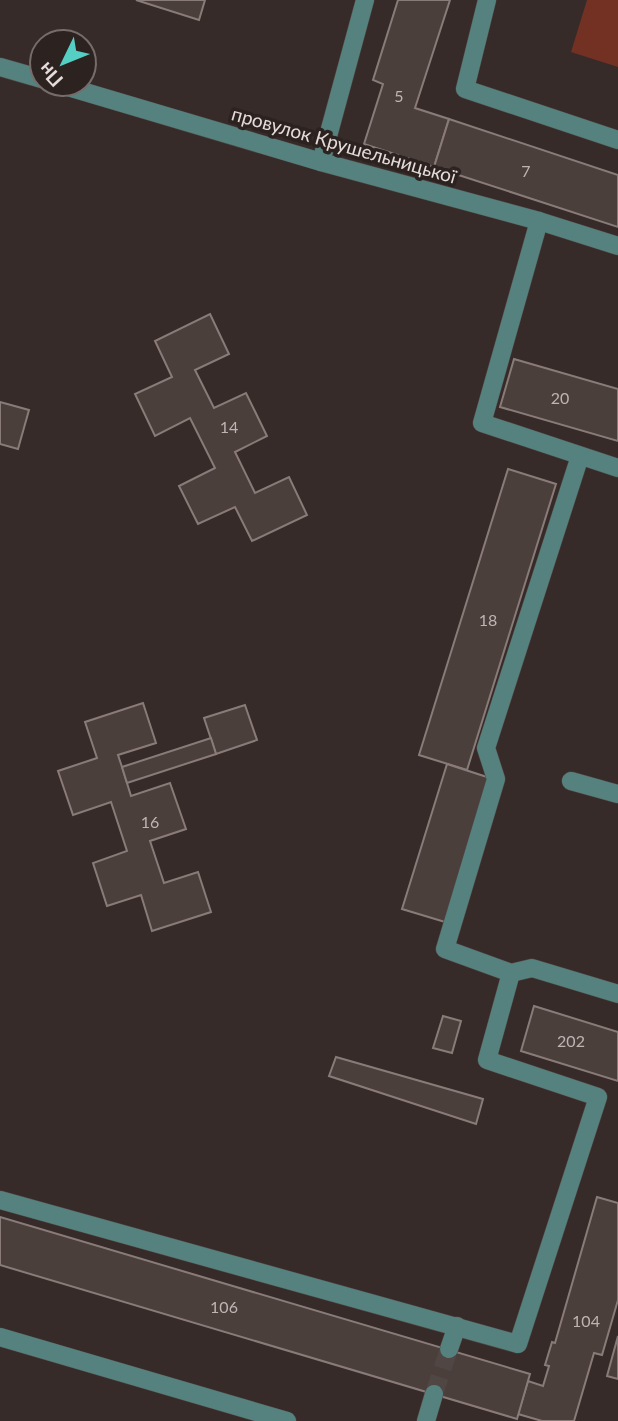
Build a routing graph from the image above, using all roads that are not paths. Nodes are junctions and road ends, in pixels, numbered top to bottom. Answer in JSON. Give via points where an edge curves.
{"nodes":[{"id":1,"x":365,"y":0,"type":"edge"},
{"id":2,"x":487,"y":0,"type":"edge"},
{"id":3,"x":0,"y":67,"type":"edge"},
{"id":4,"x":28,"y":75,"type":"edge"},
{"id":5,"x":98,"y":96,"type":"edge"},
{"id":6,"x":618,"y":140,"type":"edge"},
{"id":7,"x":321,"y":162,"type":"junction"},
{"id":8,"x":539,"y":221,"type":"junction"},
{"id":9,"x":618,"y":246,"type":"edge"},
{"id":10,"x":580,"y":456,"type":"junction"},
{"id":11,"x":618,"y":468,"type":"edge"},
{"id":12,"x":571,"y":781,"type":"dead end"},
{"id":13,"x":618,"y":794,"type":"edge"},
{"id":14,"x":511,"y":973,"type":"junction"},
{"id":15,"x":618,"y":994,"type":"edge"},
{"id":16,"x":0,"y":1200,"type":"edge"},
{"id":17,"x":457,"y":1326,"type":"junction"},
{"id":18,"x":0,"y":1337,"type":"edge"},
{"id":19,"x":449,"y":1349,"type":"tunnel mouth"},
{"id":20,"x":434,"y":1394,"type":"tunnel mouth"},
{"id":21,"x":287,"y":1421,"type":"edge"},
{"id":22,"x":426,"y":1421,"type":"edge"}],
"edges":[{"from":1,"to":7,"type":"street"},
{"from":2,"to":6,"type":"street","via":[[465,89]]},
{"from":3,"to":4,"type":"street"},
{"from":5,"to":7,"type":"street","name":"провулок Крушельницької"},
{"from":7,"to":8,"type":"street","name":"провулок Крушельницької"},
{"from":8,"to":9,"type":"street","name":"провулок Крушельницької"},
{"from":8,"to":10,"type":"street","via":[[482,423]]},
{"from":10,"to":11,"type":"street"},
{"from":10,"to":14,"type":"street","via":[[486,748],[496,779],[445,949]]},
{"from":12,"to":13,"type":"street"},
{"from":14,"to":15,"type":"street","via":[[532,968]]},
{"from":14,"to":17,"type":"street","via":[[487,1060],[598,1097],[518,1344]]},
{"from":16,"to":17,"type":"street"},
{"from":17,"to":19,"type":"street"},
{"from":18,"to":21,"type":"street"},
{"from":20,"to":22,"type":"street"}]}
